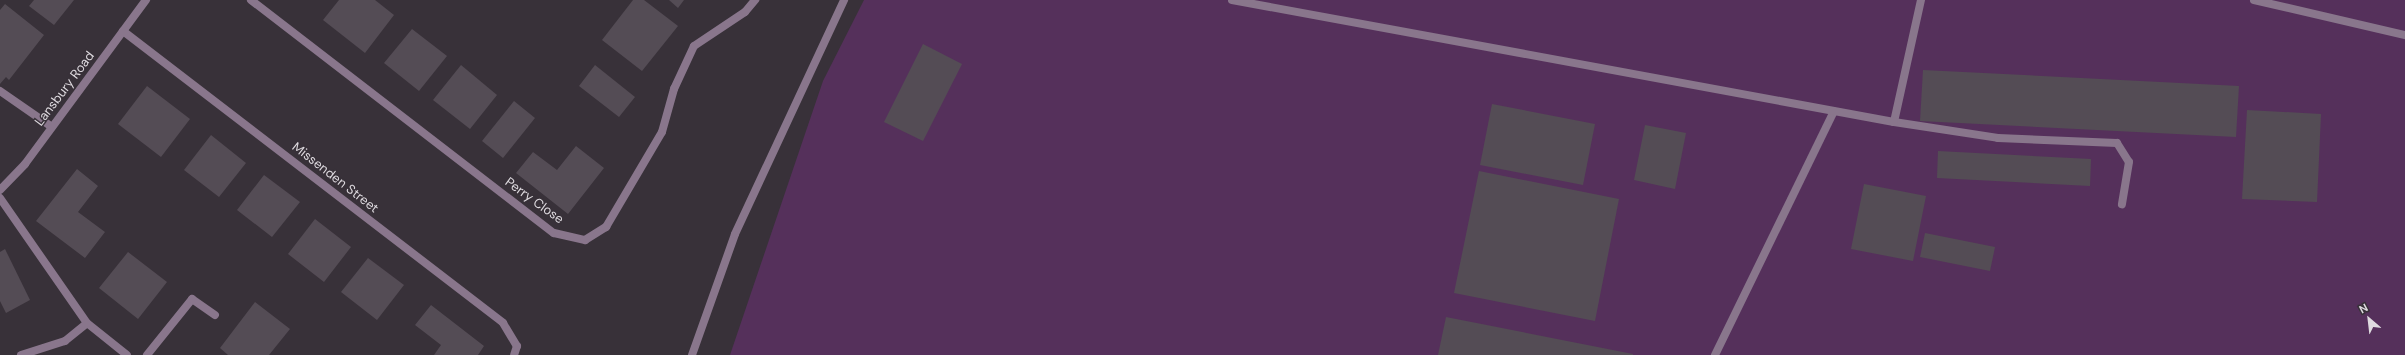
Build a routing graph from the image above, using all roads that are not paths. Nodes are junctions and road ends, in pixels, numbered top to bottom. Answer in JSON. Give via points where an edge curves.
{"nodes":[{"id":1,"x":146,"y":0,"type":"edge"},
{"id":2,"x":251,"y":0,"type":"edge"},
{"id":3,"x":755,"y":0,"type":"edge"},
{"id":4,"x":844,"y":0,"type":"edge"},
{"id":5,"x":1232,"y":0,"type":"edge"},
{"id":6,"x":1921,"y":0,"type":"edge"},
{"id":7,"x":2254,"y":0,"type":"edge"},
{"id":8,"x":123,"y":31,"type":"junction"},
{"id":9,"x":2405,"y":35,"type":"edge"},
{"id":10,"x":0,"y":91,"type":"edge"},
{"id":11,"x":1834,"y":111,"type":"junction"},
{"id":12,"x":1894,"y":122,"type":"junction"},
{"id":13,"x":52,"y":127,"type":"junction"},
{"id":14,"x":0,"y":190,"type":"edge"},
{"id":15,"x":0,"y":198,"type":"edge"},
{"id":16,"x":2122,"y":204,"type":"dead end"},
{"id":17,"x":215,"y":315,"type":"dead end"},
{"id":18,"x":87,"y":323,"type":"junction"},
{"id":19,"x":21,"y":355,"type":"edge"},
{"id":20,"x":127,"y":355,"type":"edge"},
{"id":21,"x":147,"y":355,"type":"edge"},
{"id":22,"x":514,"y":355,"type":"edge"},
{"id":23,"x":692,"y":355,"type":"edge"},
{"id":24,"x":1715,"y":355,"type":"edge"}],
"edges":[{"from":1,"to":8,"type":"street","name":"Lansbury Road"},
{"from":2,"to":3,"type":"street","name":"Perry Close","via":[[554,233],[585,240],[606,227],[662,132],[674,89],[694,46],[745,12]]},
{"from":4,"to":23,"type":"street","via":[[735,234]]},
{"from":5,"to":11,"type":"street"},
{"from":6,"to":12,"type":"street"},
{"from":7,"to":9,"type":"street"},
{"from":8,"to":13,"type":"street","name":"Lansbury Road"},
{"from":8,"to":22,"type":"street","name":"Missenden Street","via":[[503,323],[517,346]]},
{"from":10,"to":13,"type":"street"},
{"from":11,"to":12,"type":"street"},
{"from":11,"to":24,"type":"street"},
{"from":12,"to":16,"type":"street","via":[[1998,138],[2117,143],[2129,162]]},
{"from":13,"to":14,"type":"street","name":"Lansbury Road"},
{"from":15,"to":18,"type":"street"},
{"from":17,"to":21,"type":"street","via":[[192,299]]},
{"from":18,"to":19,"type":"street","via":[[65,341]]},
{"from":18,"to":20,"type":"street"}]}
